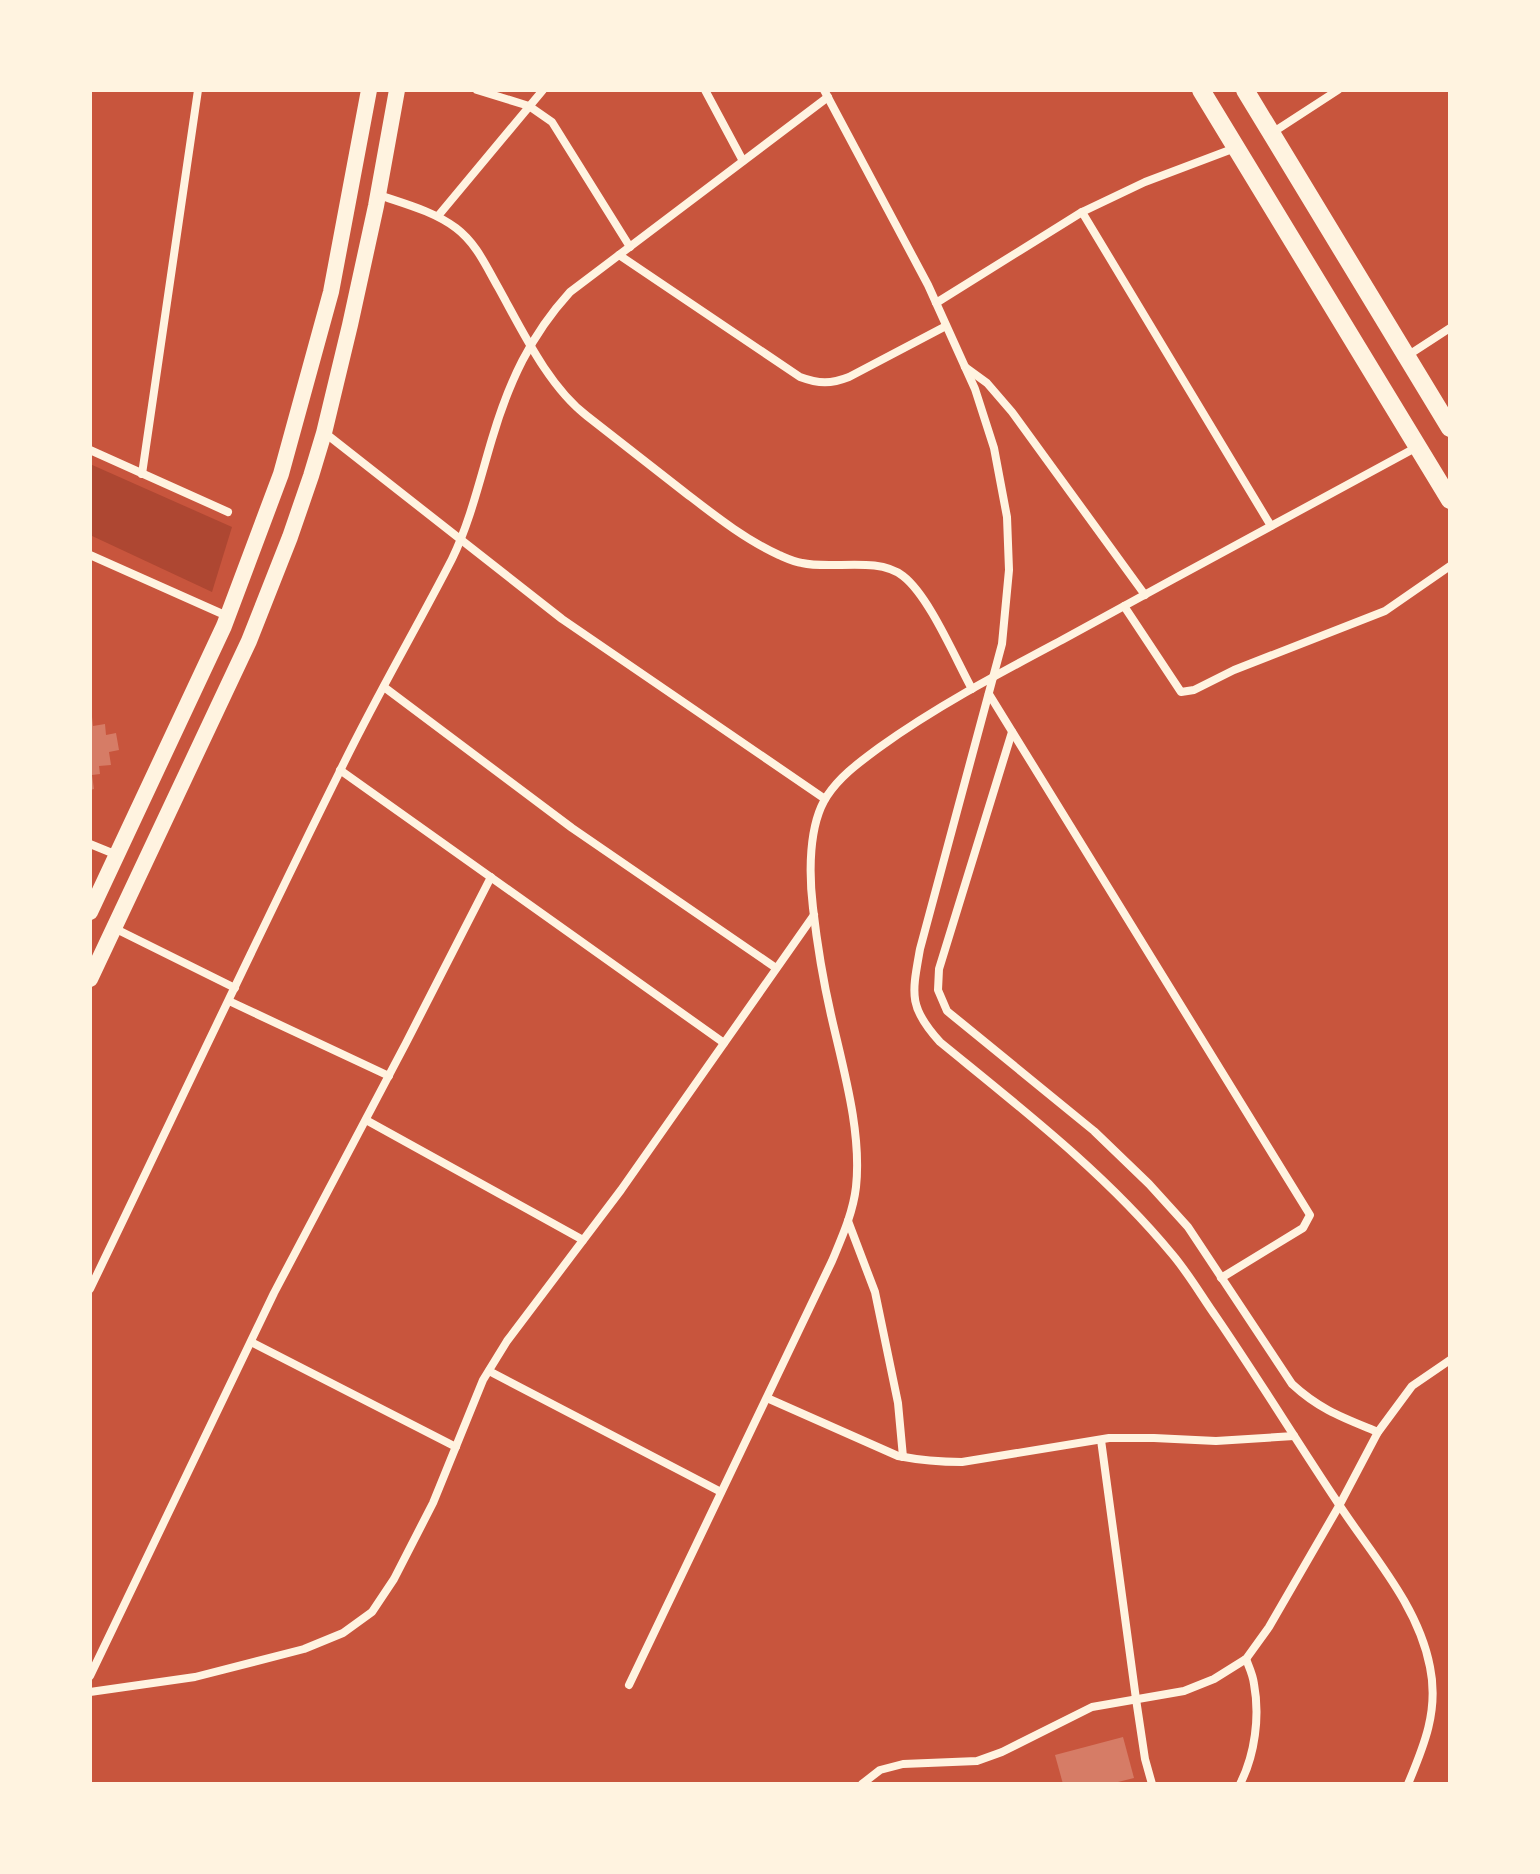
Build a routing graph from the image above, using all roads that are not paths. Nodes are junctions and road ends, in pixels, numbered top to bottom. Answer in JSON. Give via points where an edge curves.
{"nodes":[{"id":1,"x":198,"y":90,"type":"edge"},
{"id":2,"x":369,"y":90,"type":"edge"},
{"id":3,"x":397,"y":90,"type":"edge"},
{"id":4,"x":477,"y":90,"type":"edge"},
{"id":5,"x":543,"y":90,"type":"edge"},
{"id":6,"x":705,"y":90,"type":"edge"},
{"id":7,"x":1201,"y":90,"type":"edge"},
{"id":8,"x":1245,"y":90,"type":"edge"},
{"id":9,"x":1338,"y":90,"type":"edge"},
{"id":10,"x":826,"y":93,"type":"edge"},
{"id":11,"x":529,"y":106,"type":"junction"},
{"id":12,"x":1271,"y":133,"type":"junction"},
{"id":13,"x":1235,"y":148,"type":"junction"},
{"id":14,"x":743,"y":161,"type":"junction"},
{"id":15,"x":378,"y":194,"type":"junction"},
{"id":16,"x":1082,"y":212,"type":"junction"},
{"id":17,"x":438,"y":216,"type":"junction"},
{"id":18,"x":630,"y":247,"type":"junction"},
{"id":19,"x":619,"y":255,"type":"junction"},
{"id":20,"x":936,"y":303,"type":"junction"},
{"id":21,"x":946,"y":326,"type":"junction"},
{"id":22,"x":1450,"y":328,"type":"edge"},
{"id":23,"x":530,"y":344,"type":"junction"},
{"id":24,"x":1406,"y":356,"type":"junction"},
{"id":25,"x":965,"y":367,"type":"junction"},
{"id":26,"x":1450,"y":428,"type":"edge"},
{"id":27,"x":324,"y":433,"type":"junction"},
{"id":28,"x":1418,"y":446,"type":"junction"},
{"id":29,"x":90,"y":450,"type":"edge"},
{"id":30,"x":142,"y":474,"type":"junction"},
{"id":31,"x":1450,"y":500,"type":"edge"},
{"id":32,"x":228,"y":512,"type":"dead end"},
{"id":33,"x":1271,"y":526,"type":"junction"},
{"id":34,"x":460,"y":539,"type":"junction"},
{"id":35,"x":90,"y":555,"type":"edge"},
{"id":36,"x":1450,"y":566,"type":"edge"},
{"id":37,"x":1145,"y":595,"type":"junction"},
{"id":38,"x":1124,"y":606,"type":"junction"},
{"id":39,"x":228,"y":616,"type":"junction"},
{"id":40,"x":994,"y":677,"type":"junction"},
{"id":41,"x":384,"y":687,"type":"junction"},
{"id":42,"x":972,"y":689,"type":"junction"},
{"id":43,"x":989,"y":694,"type":"junction"},
{"id":44,"x":1012,"y":732,"type":"junction"},
{"id":45,"x":340,"y":770,"type":"junction"},
{"id":46,"x":825,"y":799,"type":"junction"},
{"id":47,"x":90,"y":844,"type":"edge"},
{"id":48,"x":117,"y":855,"type":"junction"},
{"id":49,"x":491,"y":877,"type":"junction"},
{"id":50,"x":90,"y":912,"type":"edge"},
{"id":51,"x":814,"y":915,"type":"junction"},
{"id":52,"x":114,"y":928,"type":"junction"},
{"id":53,"x":776,"y":968,"type":"junction"},
{"id":54,"x":90,"y":979,"type":"edge"},
{"id":55,"x":235,"y":988,"type":"junction"},
{"id":56,"x":229,"y":1001,"type":"junction"},
{"id":57,"x":724,"y":1043,"type":"junction"},
{"id":58,"x":389,"y":1076,"type":"junction"},
{"id":59,"x":366,"y":1120,"type":"junction"},
{"id":60,"x":848,"y":1221,"type":"junction"},
{"id":61,"x":583,"y":1240,"type":"junction"},
{"id":62,"x":1221,"y":1278,"type":"junction"},
{"id":63,"x":90,"y":1289,"type":"edge"},
{"id":64,"x":251,"y":1342,"type":"junction"},
{"id":65,"x":1450,"y":1360,"type":"edge"},
{"id":66,"x":489,"y":1371,"type":"junction"},
{"id":67,"x":767,"y":1398,"type":"junction"},
{"id":68,"x":1378,"y":1432,"type":"junction"},
{"id":69,"x":1294,"y":1436,"type":"junction"},
{"id":70,"x":1101,"y":1440,"type":"junction"},
{"id":71,"x":456,"y":1447,"type":"junction"},
{"id":72,"x":903,"y":1457,"type":"junction"},
{"id":73,"x":721,"y":1492,"type":"junction"},
{"id":74,"x":1339,"y":1506,"type":"junction"},
{"id":75,"x":1246,"y":1659,"type":"junction"},
{"id":76,"x":90,"y":1676,"type":"edge"},
{"id":77,"x":629,"y":1685,"type":"dead end"},
{"id":78,"x":90,"y":1692,"type":"edge"},
{"id":79,"x":1136,"y":1699,"type":"junction"},
{"id":80,"x":862,"y":1784,"type":"edge"},
{"id":81,"x":1151,"y":1784,"type":"edge"},
{"id":82,"x":1240,"y":1784,"type":"edge"},
{"id":83,"x":1408,"y":1784,"type":"edge"}],
"edges":[{"from":1,"to":30,"type":"street"},
{"from":2,"to":39,"type":"main road","via":[[317,347],[281,474]]},
{"from":3,"to":15,"type":"main road"},
{"from":4,"to":11,"type":"street"},
{"from":5,"to":11,"type":"street"},
{"from":6,"to":14,"type":"street"},
{"from":7,"to":13,"type":"main road"},
{"from":8,"to":12,"type":"main road"},
{"from":9,"to":12,"type":"street"},
{"from":10,"to":14,"type":"street"},
{"from":10,"to":20,"type":"street"},
{"from":11,"to":17,"type":"street"},
{"from":11,"to":18,"type":"street","via":[[552,122]]},
{"from":12,"to":24,"type":"main road"},
{"from":13,"to":16,"type":"street"},
{"from":13,"to":28,"type":"main road"},
{"from":14,"to":18,"type":"street"},
{"from":15,"to":17,"type":"street"},
{"from":15,"to":27,"type":"main road"},
{"from":16,"to":20,"type":"street"},
{"from":16,"to":33,"type":"street"},
{"from":17,"to":23,"type":"street","via":[[477,249]]},
{"from":18,"to":19,"type":"street"},
{"from":19,"to":21,"type":"street","via":[[800,377],[824,384],[849,377]]},
{"from":19,"to":23,"type":"street","via":[[570,292]]},
{"from":20,"to":21,"type":"street"},
{"from":21,"to":25,"type":"street"},
{"from":22,"to":24,"type":"street"},
{"from":23,"to":34,"type":"street","via":[[507,394]]},
{"from":23,"to":42,"type":"street","via":[[578,409],[727,525],[802,564],[865,565],[901,574],[927,605]]},
{"from":24,"to":26,"type":"main road"},
{"from":25,"to":37,"type":"street","via":[[1012,412]]},
{"from":25,"to":40,"type":"street","via":[[994,448],[1007,517],[1009,570]]},
{"from":27,"to":34,"type":"street"},
{"from":27,"to":52,"type":"main road","via":[[249,641]]},
{"from":28,"to":31,"type":"main road"},
{"from":28,"to":33,"type":"street"},
{"from":29,"to":30,"type":"street"},
{"from":30,"to":32,"type":"street"},
{"from":33,"to":37,"type":"street"},
{"from":34,"to":41,"type":"street"},
{"from":34,"to":46,"type":"street","via":[[562,619]]},
{"from":35,"to":39,"type":"street"},
{"from":36,"to":38,"type":"street","via":[[1385,611],[1181,692]]},
{"from":37,"to":38,"type":"street"},
{"from":38,"to":40,"type":"street"},
{"from":39,"to":48,"type":"main road"},
{"from":40,"to":42,"type":"street"},
{"from":40,"to":43,"type":"street"},
{"from":41,"to":45,"type":"street"},
{"from":41,"to":53,"type":"street","via":[[572,828]]},
{"from":42,"to":46,"type":"street","via":[[859,763]]},
{"from":43,"to":44,"type":"street"},
{"from":43,"to":69,"type":"street","via":[[920,949],[914,1003],[940,1042],[1075,1153],[1153,1231]]},
{"from":44,"to":62,"type":"street","via":[[939,969],[938,990],[947,1011],[1094,1131],[1149,1184],[1188,1227]]},
{"from":44,"to":62,"type":"street","via":[[1310,1215],[1303,1228]]},
{"from":45,"to":49,"type":"street"},
{"from":45,"to":55,"type":"street"},
{"from":46,"to":51,"type":"street","via":[[812,848]]},
{"from":47,"to":48,"type":"street"},
{"from":48,"to":50,"type":"main road"},
{"from":49,"to":57,"type":"street"},
{"from":49,"to":58,"type":"street"},
{"from":51,"to":53,"type":"street"},
{"from":51,"to":60,"type":"street","via":[[857,1151]]},
{"from":52,"to":54,"type":"main road"},
{"from":52,"to":55,"type":"street"},
{"from":53,"to":57,"type":"street"},
{"from":55,"to":56,"type":"street"},
{"from":56,"to":58,"type":"street"},
{"from":56,"to":63,"type":"street"},
{"from":57,"to":61,"type":"street"},
{"from":58,"to":59,"type":"street"},
{"from":59,"to":61,"type":"street"},
{"from":59,"to":64,"type":"street"},
{"from":60,"to":67,"type":"street"},
{"from":60,"to":72,"type":"street","via":[[875,1292],[898,1403]]},
{"from":61,"to":66,"type":"street"},
{"from":62,"to":68,"type":"street","via":[[1292,1384],[1323,1408]]},
{"from":64,"to":71,"type":"street"},
{"from":64,"to":76,"type":"street"},
{"from":65,"to":68,"type":"street","via":[[1412,1386]]},
{"from":66,"to":71,"type":"street"},
{"from":66,"to":73,"type":"street"},
{"from":67,"to":72,"type":"street"},
{"from":67,"to":73,"type":"street"},
{"from":68,"to":74,"type":"street"},
{"from":69,"to":70,"type":"street"},
{"from":69,"to":74,"type":"street"},
{"from":70,"to":72,"type":"street","via":[[962,1462]]},
{"from":70,"to":79,"type":"street"},
{"from":71,"to":78,"type":"street","via":[[394,1579],[372,1612],[343,1633],[304,1649],[195,1677]]},
{"from":73,"to":77,"type":"street"},
{"from":74,"to":75,"type":"street"},
{"from":74,"to":83,"type":"street","via":[[1403,1599],[1431,1669],[1433,1704],[1427,1738]]},
{"from":75,"to":79,"type":"street","via":[[1184,1691]]},
{"from":75,"to":82,"type":"street","via":[[1256,1705],[1254,1738]]},
{"from":79,"to":80,"type":"street","via":[[1092,1707],[977,1761],[903,1764],[880,1770]]},
{"from":79,"to":81,"type":"street"}]}
